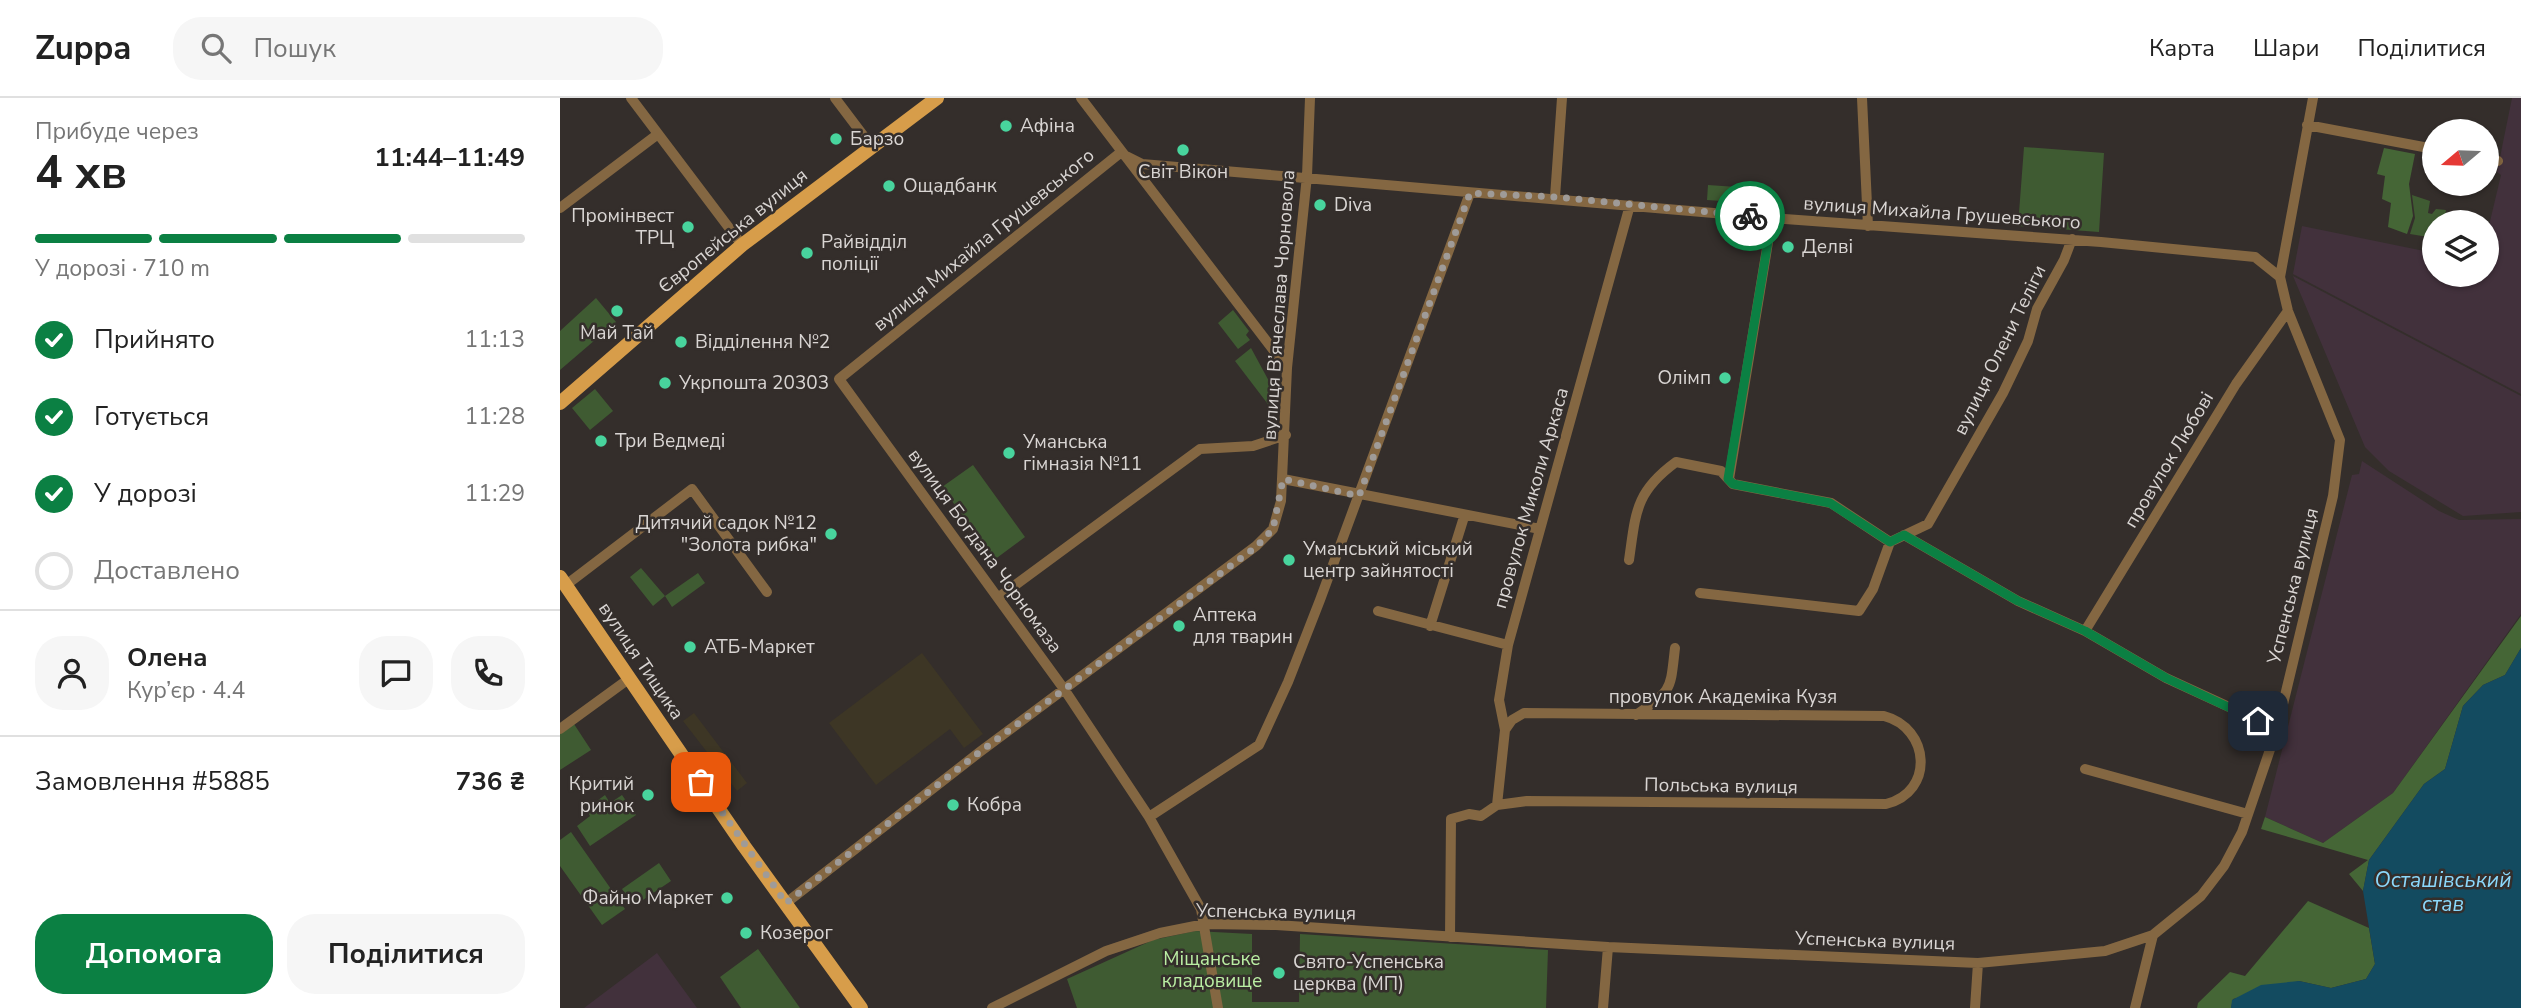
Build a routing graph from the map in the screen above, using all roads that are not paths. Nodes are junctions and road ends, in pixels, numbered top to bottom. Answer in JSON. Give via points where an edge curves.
{"nodes":[{"id":1,"x":631,"y":98,"type":"edge"},
{"id":2,"x":835,"y":98,"type":"edge"},
{"id":3,"x":937,"y":98,"type":"edge"},
{"id":4,"x":1081,"y":98,"type":"edge"},
{"id":5,"x":1310,"y":98,"type":"edge"},
{"id":6,"x":1562,"y":98,"type":"edge"},
{"id":7,"x":1862,"y":98,"type":"edge"},
{"id":8,"x":2313,"y":98,"type":"edge"},
{"id":9,"x":2307,"y":125,"type":"junction"},
{"id":10,"x":658,"y":134,"type":"junction"},
{"id":11,"x":872,"y":147,"type":"junction"},
{"id":12,"x":2422,"y":147,"type":"edge"},
{"id":13,"x":1120,"y":153,"type":"junction"},
{"id":14,"x":1307,"y":176,"type":"junction"},
{"id":15,"x":1470,"y":193,"type":"junction"},
{"id":16,"x":1555,"y":197,"type":"junction"},
{"id":17,"x":1630,"y":205,"type":"junction"},
{"id":18,"x":560,"y":208,"type":"edge"},
{"id":19,"x":1772,"y":218,"type":"junction"},
{"id":20,"x":1868,"y":226,"type":"junction"},
{"id":21,"x":2072,"y":239,"type":"junction"},
{"id":22,"x":742,"y":245,"type":"junction"},
{"id":23,"x":2280,"y":277,"type":"junction"},
{"id":24,"x":2288,"y":311,"type":"junction"},
{"id":25,"x":1287,"y":368,"type":"junction"},
{"id":26,"x":839,"y":379,"type":"joint"},
{"id":27,"x":560,"y":403,"type":"edge"},
{"id":28,"x":1286,"y":435,"type":"junction"},
{"id":29,"x":1283,"y":479,"type":"junction"},
{"id":30,"x":1728,"y":479,"type":"junction"},
{"id":31,"x":1359,"y":496,"type":"junction"},
{"id":32,"x":1464,"y":517,"type":"junction"},
{"id":33,"x":1540,"y":529,"type":"junction"},
{"id":34,"x":1904,"y":535,"type":"junction"},
{"id":35,"x":1890,"y":542,"type":"junction"},
{"id":36,"x":1629,"y":560,"type":"dead end"},
{"id":37,"x":563,"y":581,"type":"edge"},
{"id":38,"x":767,"y":592,"type":"dead end"},
{"id":39,"x":1700,"y":593,"type":"dead end"},
{"id":40,"x":999,"y":597,"type":"junction"},
{"id":41,"x":1378,"y":611,"type":"dead end"},
{"id":42,"x":1430,"y":626,"type":"junction"},
{"id":43,"x":2085,"y":631,"type":"junction"},
{"id":44,"x":1508,"y":645,"type":"junction"},
{"id":45,"x":1675,"y":648,"type":"dead end"},
{"id":46,"x":630,"y":678,"type":"junction"},
{"id":47,"x":1065,"y":689,"type":"junction"},
{"id":48,"x":1636,"y":715,"type":"junction"},
{"id":49,"x":560,"y":729,"type":"edge"},
{"id":50,"x":2277,"y":729,"type":"junction"},
{"id":51,"x":1505,"y":730,"type":"junction"},
{"id":52,"x":1922,"y":763,"type":"joint"},
{"id":53,"x":2085,"y":769,"type":"dead end"},
{"id":54,"x":1497,"y":805,"type":"junction"},
{"id":55,"x":2248,"y":814,"type":"junction"},
{"id":56,"x":1149,"y":817,"type":"junction"},
{"id":57,"x":786,"y":903,"type":"junction"},
{"id":58,"x":1205,"y":924,"type":"junction"},
{"id":59,"x":2153,"y":934,"type":"junction"},
{"id":60,"x":1450,"y":937,"type":"junction"},
{"id":61,"x":1608,"y":947,"type":"junction"},
{"id":62,"x":1978,"y":963,"type":"junction"},
{"id":63,"x":861,"y":1008,"type":"edge"},
{"id":64,"x":992,"y":1008,"type":"edge"},
{"id":65,"x":1218,"y":1008,"type":"edge"},
{"id":66,"x":1603,"y":1008,"type":"edge"},
{"id":67,"x":1975,"y":1008,"type":"edge"},
{"id":68,"x":2135,"y":1008,"type":"edge"}],
"edges":[{"from":1,"to":10,"type":"street"},
{"from":2,"to":11,"type":"street"},
{"from":3,"to":11,"type":"main road","name":"Європейська вулиця"},
{"from":4,"to":13,"type":"street"},
{"from":5,"to":14,"type":"street","name":"вулиця В’ячеслава Чорновола"},
{"from":6,"to":16,"type":"street"},
{"from":7,"to":20,"type":"street"},
{"from":8,"to":9,"type":"street","name":"Успенська вулиця"},
{"from":9,"to":12,"type":"street"},
{"from":9,"to":23,"type":"street","name":"Успенська вулиця"},
{"from":10,"to":18,"type":"street"},
{"from":10,"to":22,"type":"street"},
{"from":11,"to":22,"type":"main road","name":"Європейська вулиця"},
{"from":13,"to":14,"type":"street","name":"вулиця Михайла Грушевського","via":[[1142,164]]},
{"from":13,"to":25,"type":"street"},
{"from":13,"to":26,"type":"street","name":"вулиця Михайла Грушевського"},
{"from":14,"to":15,"type":"street","name":"вулиця Михайла Грушевського"},
{"from":14,"to":25,"type":"street","name":"вулиця В’ячеслава Чорновола"},
{"from":15,"to":16,"type":"street","name":"вулиця Михайла Грушевського"},
{"from":15,"to":31,"type":"street"},
{"from":16,"to":17,"type":"street","name":"вулиця Михайла Грушевського"},
{"from":17,"to":19,"type":"street","name":"вулиця Михайла Грушевського"},
{"from":17,"to":33,"type":"street","name":"провулок Миколи Аркаса"},
{"from":19,"to":20,"type":"street","name":"вулиця Михайла Грушевського"},
{"from":19,"to":30,"type":"street"},
{"from":20,"to":21,"type":"street","name":"вулиця Михайла Грушевського"},
{"from":21,"to":23,"type":"street","name":"вулиця Михайла Грушевського","via":[[2255,257]]},
{"from":21,"to":34,"type":"street","name":"вулиця Олени Теліги","via":[[2003,393],[1928,524]]},
{"from":22,"to":27,"type":"main road","name":"Європейська вулиця"},
{"from":23,"to":24,"type":"street","name":"Успенська вулиця"},
{"from":24,"to":43,"type":"street","name":"провулок Любові","via":[[2236,384]]},
{"from":24,"to":50,"type":"street","name":"Успенська вулиця","via":[[2340,447],[2333,496]]},
{"from":25,"to":28,"type":"street","name":"вулиця В’ячеслава Чорновола"},
{"from":26,"to":40,"type":"street","name":"вулиця Богдана Чорномаза"},
{"from":28,"to":29,"type":"street","name":"вулиця В’ячеслава Чорновола"},
{"from":28,"to":40,"type":"street","via":[[1253,446],[1200,449]]},
{"from":29,"to":31,"type":"street"},
{"from":29,"to":47,"type":"street","name":"вулиця В’ячеслава Чорновола","via":[[1278,517],[1266,537]]},
{"from":30,"to":35,"type":"street","via":[[1733,484],[1830,503]]},
{"from":30,"to":36,"type":"street","via":[[1721,471],[1676,462],[1650,481],[1636,515]]},
{"from":31,"to":32,"type":"street"},
{"from":31,"to":56,"type":"street","via":[[1288,682],[1259,744]]},
{"from":32,"to":33,"type":"street"},
{"from":32,"to":42,"type":"street"},
{"from":33,"to":44,"type":"street","name":"провулок Миколи Аркаса"},
{"from":34,"to":35,"type":"street"},
{"from":34,"to":43,"type":"street","via":[[2018,601]]},
{"from":35,"to":39,"type":"street","via":[[1873,589],[1859,611]]},
{"from":37,"to":38,"type":"street","via":[[692,489]]},
{"from":37,"to":46,"type":"main road","name":"вулиця Тищика"},
{"from":40,"to":47,"type":"street","name":"вулиця Богдана Чорномаза"},
{"from":41,"to":42,"type":"street"},
{"from":42,"to":44,"type":"street"},
{"from":43,"to":50,"type":"street","via":[[2176,684]]},
{"from":44,"to":51,"type":"street","name":"провулок Миколи Аркаса","via":[[1499,700]]},
{"from":45,"to":48,"type":"street","via":[[1669,690]]},
{"from":46,"to":49,"type":"street"},
{"from":46,"to":57,"type":"main road","name":"вулиця Тищика"},
{"from":47,"to":56,"type":"street","name":"вулиця Богдана Чорномаза"},
{"from":47,"to":57,"type":"street","name":"вулиця В’ячеслава Чорновола"},
{"from":48,"to":51,"type":"street","name":"провулок Академіка Кузя","via":[[1524,713]]},
{"from":48,"to":52,"type":"street","name":"провулок Академіка Кузя","via":[[1884,716],[1908,729],[1919,744]]},
{"from":50,"to":55,"type":"street","name":"Успенська вулиця"},
{"from":51,"to":54,"type":"street","name":"провулок Миколи Аркаса"},
{"from":52,"to":54,"type":"street","name":"Польська вулиця","via":[[1913,787],[1901,799],[1886,804],[1527,801]]},
{"from":53,"to":55,"type":"street"},
{"from":54,"to":60,"type":"street","via":[[1486,814],[1451,819]]},
{"from":55,"to":59,"type":"street","name":"Успенська вулиця","via":[[2213,882]]},
{"from":56,"to":58,"type":"street","name":"вулиця Богдана Чорномаза","via":[[1194,894]]},
{"from":57,"to":63,"type":"main road","name":"вулиця Тищика"},
{"from":58,"to":60,"type":"street","name":"Успенська вулиця"},
{"from":58,"to":64,"type":"street","name":"Успенська вулиця","via":[[1106,951]]},
{"from":58,"to":65,"type":"street","name":"вулиця Богдана Чорномаза"},
{"from":59,"to":62,"type":"street","name":"Успенська вулиця","via":[[2105,951]]},
{"from":59,"to":68,"type":"street"},
{"from":60,"to":61,"type":"street","name":"Успенська вулиця"},
{"from":61,"to":62,"type":"street","name":"Успенська вулиця"},
{"from":61,"to":66,"type":"street"},
{"from":62,"to":67,"type":"street"}]}
